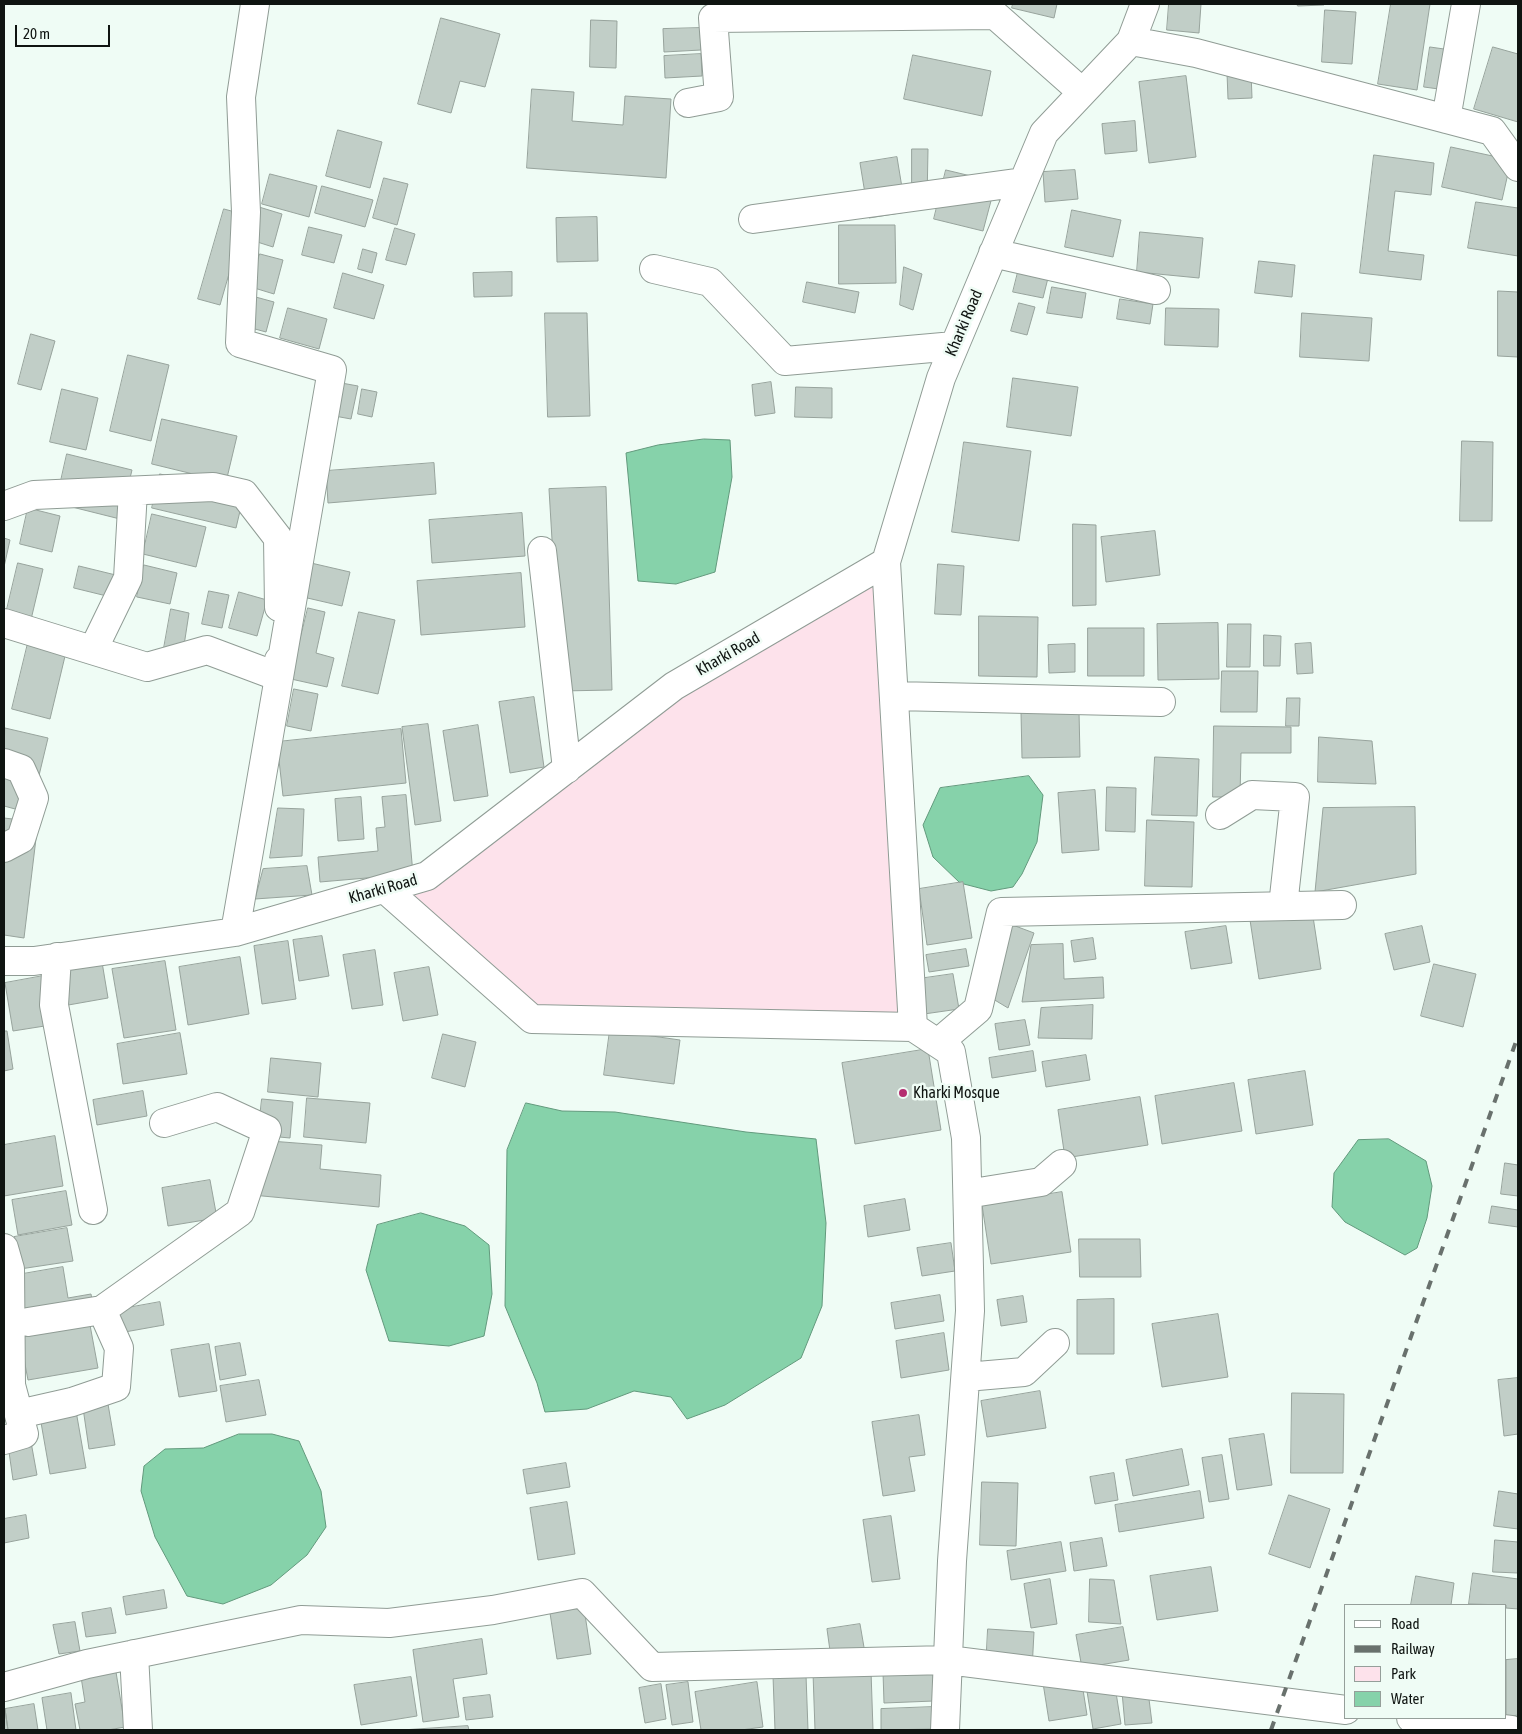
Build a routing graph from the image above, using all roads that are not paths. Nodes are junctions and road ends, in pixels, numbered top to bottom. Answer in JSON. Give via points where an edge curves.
{"nodes":[{"id":1,"x":255,"y":4,"type":"edge"},
{"id":2,"x":1145,"y":4,"type":"edge"},
{"id":3,"x":1466,"y":4,"type":"edge"},
{"id":4,"x":709,"y":11,"type":"edge"},
{"id":5,"x":1132,"y":41,"type":"junction"},
{"id":6,"x":1082,"y":92,"type":"junction"},
{"id":7,"x":688,"y":103,"type":"dead end"},
{"id":8,"x":1446,"y":119,"type":"junction"},
{"id":9,"x":1518,"y":168,"type":"edge"},
{"id":10,"x":1023,"y":182,"type":"junction"},
{"id":11,"x":753,"y":219,"type":"dead end"},
{"id":12,"x":993,"y":253,"type":"junction"},
{"id":13,"x":654,"y":268,"type":"dead end"},
{"id":14,"x":1156,"y":290,"type":"dead end"},
{"id":15,"x":954,"y":346,"type":"junction"},
{"id":16,"x":132,"y":490,"type":"junction"},
{"id":17,"x":4,"y":506,"type":"edge"},
{"id":18,"x":542,"y":551,"type":"dead end"},
{"id":19,"x":886,"y":562,"type":"junction"},
{"id":20,"x":4,"y":623,"type":"edge"},
{"id":21,"x":93,"y":650,"type":"junction"},
{"id":22,"x":279,"y":677,"type":"junction"},
{"id":23,"x":894,"y":696,"type":"junction"},
{"id":24,"x":1161,"y":702,"type":"dead end"},
{"id":25,"x":4,"y":763,"type":"edge"},
{"id":26,"x":567,"y":769,"type":"junction"},
{"id":27,"x":1220,"y":815,"type":"dead end"},
{"id":28,"x":4,"y":848,"type":"edge"},
{"id":29,"x":385,"y":889,"type":"junction"},
{"id":30,"x":1342,"y":905,"type":"dead end"},
{"id":31,"x":1283,"y":906,"type":"junction"},
{"id":32,"x":235,"y":932,"type":"junction"},
{"id":33,"x":57,"y":958,"type":"junction"},
{"id":34,"x":4,"y":962,"type":"edge"},
{"id":35,"x":913,"y":1027,"type":"junction"},
{"id":36,"x":938,"y":1043,"type":"junction"},
{"id":37,"x":164,"y":1123,"type":"dead end"},
{"id":38,"x":1062,"y":1164,"type":"dead end"},
{"id":39,"x":979,"y":1192,"type":"dead end"},
{"id":40,"x":94,"y":1210,"type":"dead end"},
{"id":41,"x":4,"y":1248,"type":"edge"},
{"id":42,"x":102,"y":1310,"type":"junction"},
{"id":43,"x":28,"y":1322,"type":"dead end"},
{"id":44,"x":1055,"y":1343,"type":"dead end"},
{"id":45,"x":966,"y":1377,"type":"junction"},
{"id":46,"x":19,"y":1414,"type":"junction"},
{"id":47,"x":4,"y":1440,"type":"edge"},
{"id":48,"x":134,"y":1654,"type":"junction"},
{"id":49,"x":948,"y":1660,"type":"junction"},
{"id":50,"x":4,"y":1687,"type":"edge"},
{"id":51,"x":1344,"y":1710,"type":"edge"},
{"id":52,"x":1419,"y":1719,"type":"edge"},
{"id":53,"x":138,"y":1730,"type":"edge"},
{"id":54,"x":945,"y":1730,"type":"edge"},
{"id":55,"x":1511,"y":1730,"type":"edge"}],
"edges":[{"from":1,"to":22,"type":"street","via":[[241,97],[246,212],[240,343],[332,370]]},
{"from":2,"to":5,"type":"street","name":"Kharki Road"},
{"from":3,"to":8,"type":"street"},
{"from":4,"to":6,"type":"street","via":[[995,15]]},
{"from":4,"to":7,"type":"street","via":[[719,97]]},
{"from":5,"to":6,"type":"street","name":"Kharki Road"},
{"from":5,"to":8,"type":"street","via":[[1196,53]]},
{"from":6,"to":10,"type":"street","name":"Kharki Road","via":[[1044,132]]},
{"from":8,"to":9,"type":"street","via":[[1492,131]]},
{"from":10,"to":11,"type":"street"},
{"from":10,"to":12,"type":"street","name":"Kharki Road"},
{"from":12,"to":14,"type":"street"},
{"from":12,"to":15,"type":"street","name":"Kharki Road"},
{"from":13,"to":15,"type":"street","via":[[710,282],[785,361]]},
{"from":15,"to":19,"type":"street","name":"Kharki Road","via":[[941,378]]},
{"from":16,"to":17,"type":"street","via":[[34,495]]},
{"from":16,"to":21,"type":"street","via":[[128,578]]},
{"from":16,"to":22,"type":"street","via":[[213,487],[244,494],[267,523],[278,538]]},
{"from":18,"to":26,"type":"street"},
{"from":19,"to":23,"type":"street"},
{"from":19,"to":26,"type":"street","name":"Kharki Road","via":[[674,686]]},
{"from":20,"to":21,"type":"street"},
{"from":21,"to":22,"type":"street","via":[[147,667],[208,650]]},
{"from":22,"to":32,"type":"street"},
{"from":23,"to":24,"type":"street"},
{"from":23,"to":35,"type":"street"},
{"from":25,"to":28,"type":"street","via":[[20,769],[34,798],[21,838]]},
{"from":26,"to":29,"type":"street","name":"Kharki Road","via":[[427,876]]},
{"from":27,"to":31,"type":"street","via":[[1252,795],[1295,797]]},
{"from":29,"to":32,"type":"street","name":"Kharki Road"},
{"from":29,"to":35,"type":"street","via":[[532,1019]]},
{"from":30,"to":31,"type":"street"},
{"from":31,"to":36,"type":"street","via":[[1001,912],[978,1009]]},
{"from":32,"to":33,"type":"street","name":"Kharki Road"},
{"from":33,"to":34,"type":"street","name":"Kharki Road"},
{"from":33,"to":40,"type":"street","via":[[54,1005]]},
{"from":35,"to":36,"type":"street"},
{"from":36,"to":45,"type":"street","via":[[951,1052],[966,1138],[970,1311]]},
{"from":37,"to":42,"type":"street","via":[[217,1107],[267,1130],[240,1212]]},
{"from":38,"to":39,"type":"street","via":[[1041,1182]]},
{"from":41,"to":46,"type":"street","via":[[10,1269],[11,1385]]},
{"from":42,"to":43,"type":"street"},
{"from":42,"to":46,"type":"street","via":[[118,1348],[116,1387],[72,1402]]},
{"from":44,"to":45,"type":"street","via":[[1024,1372]]},
{"from":45,"to":49,"type":"street"},
{"from":46,"to":47,"type":"street","via":[[24,1434]]},
{"from":48,"to":49,"type":"street","via":[[301,1620],[389,1623],[493,1610],[582,1593],[652,1667]]},
{"from":48,"to":50,"type":"street"},
{"from":48,"to":53,"type":"street"},
{"from":49,"to":51,"type":"street"},
{"from":49,"to":54,"type":"street"},
{"from":52,"to":55,"type":"street"}]}
